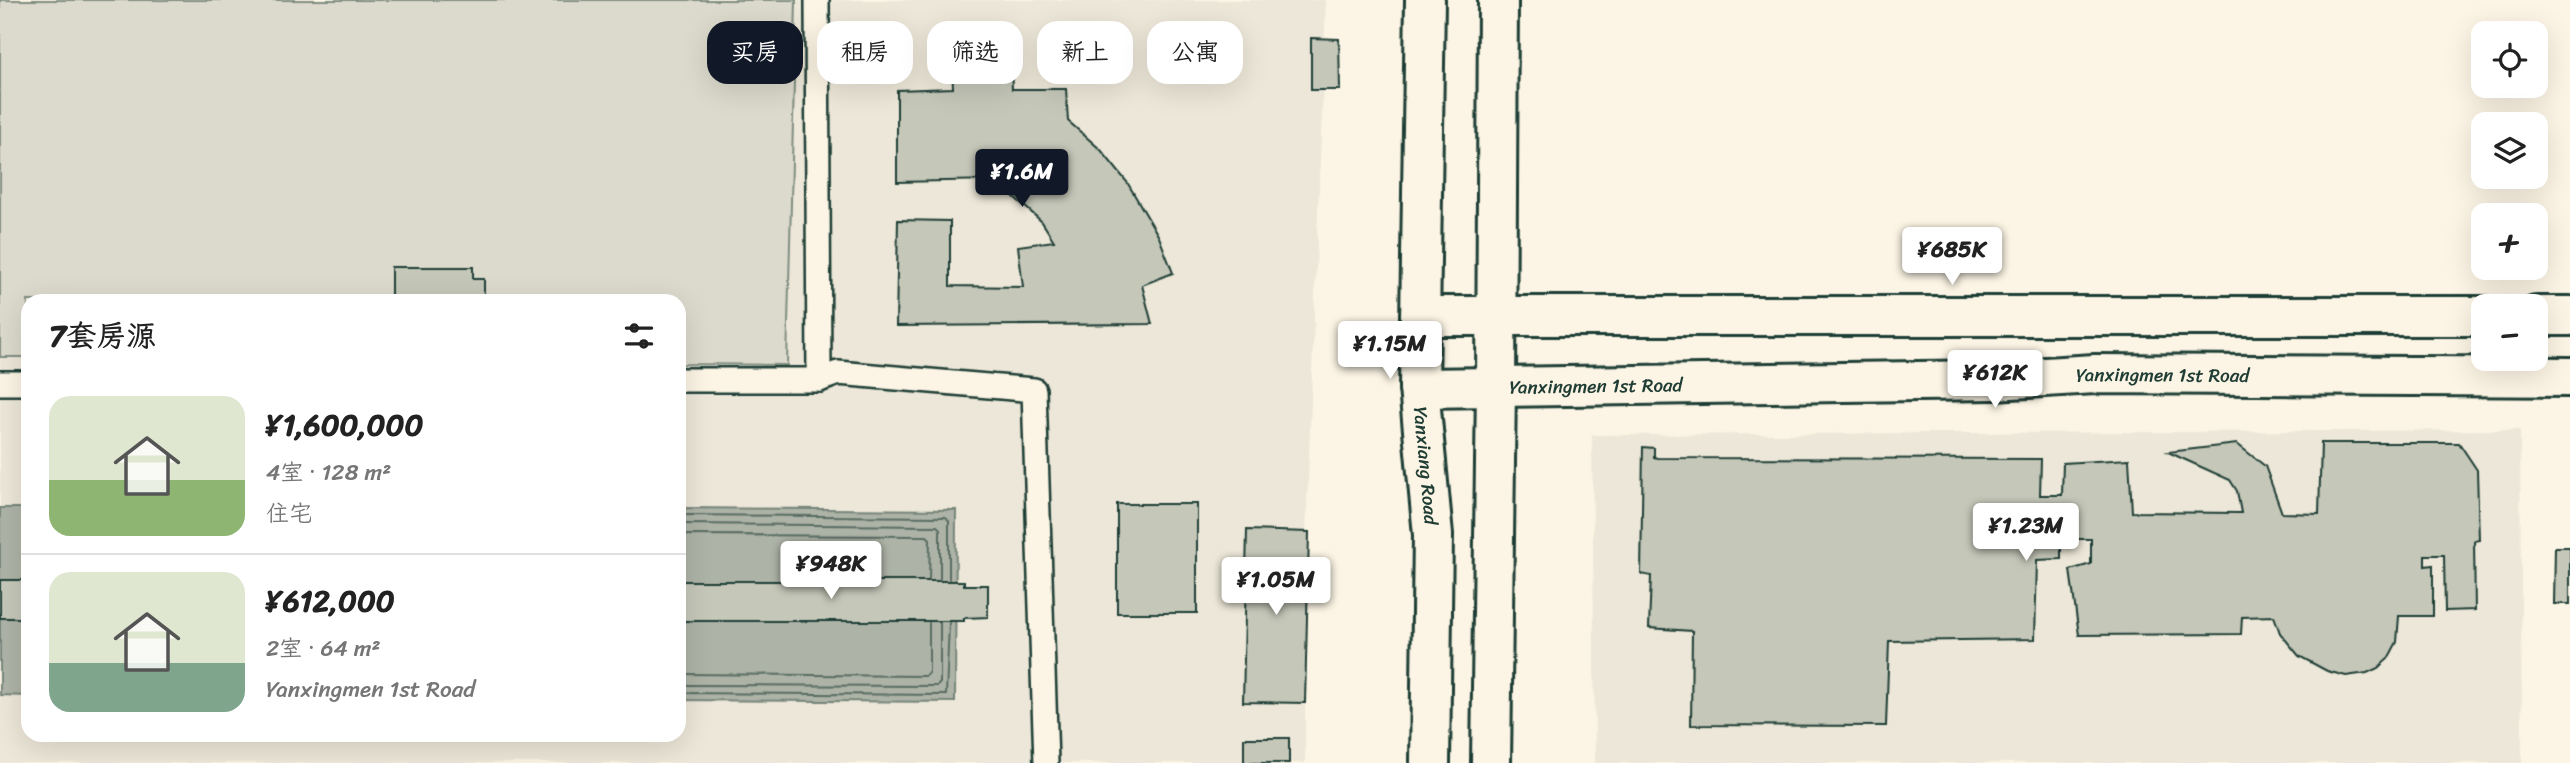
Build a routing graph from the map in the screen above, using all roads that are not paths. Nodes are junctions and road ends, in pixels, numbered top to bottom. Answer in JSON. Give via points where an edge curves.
{"nodes":[{"id":1,"x":817,"y":0,"type":"edge"},
{"id":2,"x":1425,"y":0,"type":"edge"},
{"id":3,"x":1497,"y":0,"type":"edge"},
{"id":4,"x":1420,"y":316,"type":"junction"},
{"id":5,"x":1497,"y":316,"type":"junction"},
{"id":6,"x":2471,"y":316,"type":"edge"},
{"id":7,"x":2548,"y":316,"type":"edge"},
{"id":8,"x":2570,"y":316,"type":"edge"},
{"id":9,"x":2570,"y":377,"type":"edge"},
{"id":10,"x":686,"y":380,"type":"edge"},
{"id":11,"x":819,"y":380,"type":"junction"},
{"id":12,"x":0,"y":383,"type":"edge"},
{"id":13,"x":21,"y":383,"type":"edge"},
{"id":14,"x":1496,"y":387,"type":"junction"},
{"id":15,"x":1419,"y":388,"type":"junction"},
{"id":16,"x":1046,"y":763,"type":"edge"},
{"id":17,"x":1430,"y":763,"type":"edge"},
{"id":18,"x":1491,"y":763,"type":"edge"}],
"edges":[{"from":1,"to":11,"type":"lane"},
{"from":2,"to":4,"type":"street","name":"Yanxiang Road"},
{"from":3,"to":5,"type":"street"},
{"from":4,"to":5,"type":"street"},
{"from":4,"to":15,"type":"street","name":"Yanxiang Road"},
{"from":5,"to":6,"type":"street"},
{"from":5,"to":14,"type":"street"},
{"from":7,"to":8,"type":"street"},
{"from":9,"to":14,"type":"street","name":"Yanxingmen 1st Road","via":[[2095,374],[1993,380]]},
{"from":10,"to":11,"type":"lane"},
{"from":11,"to":16,"type":"lane","via":[[838,373],[1034,390]]},
{"from":12,"to":13,"type":"lane"},
{"from":14,"to":15,"type":"street","name":"Yanxingmen 1st Road"},
{"from":14,"to":18,"type":"street"},
{"from":15,"to":17,"type":"street","name":"Yanxiang Road","via":[[1433,535]]}]}
